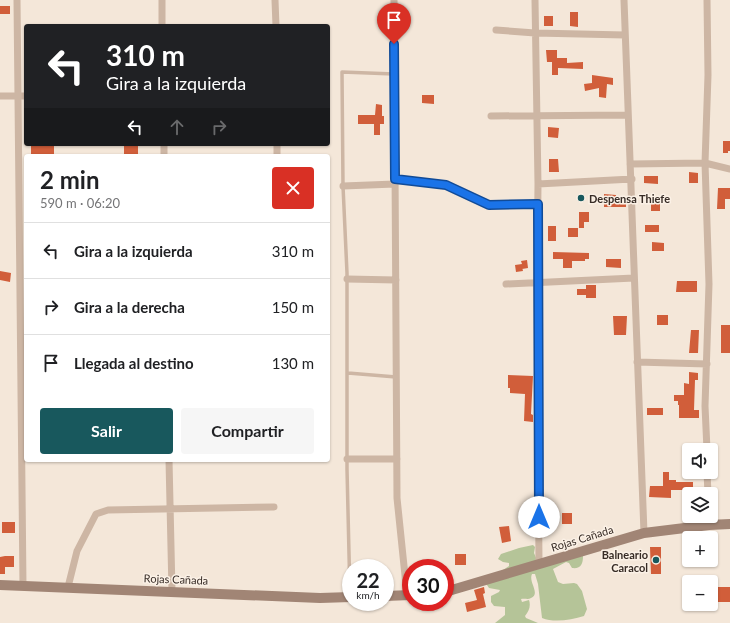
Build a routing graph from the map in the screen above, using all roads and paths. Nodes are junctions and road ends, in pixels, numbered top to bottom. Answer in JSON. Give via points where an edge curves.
{"nodes":[{"id":1,"x":18,"y":0,"type":"edge"},
{"id":2,"x":162,"y":0,"type":"edge"},
{"id":3,"x":275,"y":0,"type":"edge"},
{"id":4,"x":394,"y":0,"type":"edge"},
{"id":5,"x":535,"y":0,"type":"edge"},
{"id":6,"x":624,"y":0,"type":"edge"},
{"id":7,"x":707,"y":0,"type":"edge"},
{"id":8,"x":162,"y":24,"type":"edge"},
{"id":9,"x":276,"y":24,"type":"edge"},
{"id":10,"x":496,"y":30,"type":"dead end"},
{"id":11,"x":535,"y":33,"type":"junction"},
{"id":12,"x":625,"y":35,"type":"junction"},
{"id":13,"x":395,"y":74,"type":"junction"},
{"id":14,"x":0,"y":96,"type":"edge"},
{"id":15,"x":22,"y":96,"type":"edge"},
{"id":16,"x":628,"y":115,"type":"junction"},
{"id":17,"x":491,"y":116,"type":"dead end"},
{"id":18,"x":537,"y":116,"type":"junction"},
{"id":19,"x":704,"y":163,"type":"junction"},
{"id":20,"x":630,"y":164,"type":"junction"},
{"id":21,"x":730,"y":169,"type":"edge"},
{"id":22,"x":632,"y":179,"type":"junction"},
{"id":23,"x":395,"y":182,"type":"junction"},
{"id":24,"x":538,"y":184,"type":"junction"},
{"id":25,"x":344,"y":186,"type":"junction"},
{"id":26,"x":538,"y":204,"type":"junction"},
{"id":27,"x":634,"y":278,"type":"junction"},
{"id":28,"x":347,"y":279,"type":"junction"},
{"id":29,"x":396,"y":280,"type":"junction"},
{"id":30,"x":537,"y":283,"type":"junction"},
{"id":31,"x":506,"y":284,"type":"dead end"},
{"id":32,"x":637,"y":362,"type":"junction"},
{"id":33,"x":707,"y":364,"type":"junction"},
{"id":34,"x":348,"y":373,"type":"junction"},
{"id":35,"x":396,"y":377,"type":"junction"},
{"id":36,"x":24,"y":436,"type":"edge"},
{"id":37,"x":707,"y":443,"type":"edge"},
{"id":38,"x":397,"y":458,"type":"junction"},
{"id":39,"x":347,"y":459,"type":"junction"},
{"id":40,"x":170,"y":462,"type":"edge"},
{"id":41,"x":274,"y":507,"type":"dead end"},
{"id":42,"x":170,"y":510,"type":"junction"},
{"id":43,"x":718,"y":522,"type":"edge"},
{"id":44,"x":694,"y":523,"type":"edge"},
{"id":45,"x":730,"y":524,"type":"edge"},
{"id":46,"x":644,"y":533,"type":"junction"},
{"id":47,"x":349,"y":559,"type":"edge"},
{"id":48,"x":405,"y":559,"type":"edge"},
{"id":49,"x":539,"y":564,"type":"junction"},
{"id":50,"x":0,"y":585,"type":"edge"},
{"id":51,"x":23,"y":586,"type":"junction"},
{"id":52,"x":68,"y":588,"type":"junction"},
{"id":53,"x":454,"y":589,"type":"edge"},
{"id":54,"x":172,"y":591,"type":"junction"},
{"id":55,"x":342,"y":597,"type":"edge"}],
"edges":[{"from":1,"to":15,"type":"street"},
{"from":2,"to":8,"type":"street"},
{"from":3,"to":9,"type":"street"},
{"from":4,"to":13,"type":"street"},
{"from":5,"to":11,"type":"street"},
{"from":6,"to":12,"type":"street"},
{"from":7,"to":19,"type":"street","via":[[708,76]]},
{"from":10,"to":11,"type":"street"},
{"from":11,"to":12,"type":"street"},
{"from":11,"to":18,"type":"street"},
{"from":12,"to":16,"type":"street"},
{"from":13,"to":23,"type":"street"},
{"from":13,"to":25,"type":"lane","via":[[342,72]]},
{"from":14,"to":15,"type":"street"},
{"from":15,"to":36,"type":"street"},
{"from":16,"to":18,"type":"street"},
{"from":16,"to":20,"type":"street"},
{"from":17,"to":18,"type":"street"},
{"from":18,"to":24,"type":"street"},
{"from":19,"to":20,"type":"street"},
{"from":19,"to":21,"type":"street"},
{"from":19,"to":33,"type":"street","via":[[709,284]]},
{"from":20,"to":22,"type":"street"},
{"from":22,"to":24,"type":"street"},
{"from":22,"to":27,"type":"street"},
{"from":23,"to":25,"type":"street"},
{"from":23,"to":26,"type":"lane","via":[[446,185],[489,205]]},
{"from":23,"to":29,"type":"street"},
{"from":24,"to":26,"type":"street"},
{"from":25,"to":28,"type":"lane"},
{"from":26,"to":30,"type":"street"},
{"from":27,"to":30,"type":"street"},
{"from":27,"to":32,"type":"street"},
{"from":28,"to":29,"type":"street"},
{"from":28,"to":34,"type":"lane"},
{"from":29,"to":35,"type":"street"},
{"from":30,"to":31,"type":"street"},
{"from":30,"to":49,"type":"street"},
{"from":32,"to":33,"type":"street"},
{"from":32,"to":46,"type":"street"},
{"from":33,"to":37,"type":"street"},
{"from":34,"to":35,"type":"lane"},
{"from":34,"to":39,"type":"lane"},
{"from":35,"to":38,"type":"street"},
{"from":36,"to":51,"type":"street"},
{"from":38,"to":39,"type":"street"},
{"from":38,"to":48,"type":"street","via":[[397,498]]},
{"from":39,"to":47,"type":"lane"},
{"from":40,"to":42,"type":"street"},
{"from":41,"to":42,"type":"street"},
{"from":42,"to":52,"type":"street","via":[[108,510],[96,514],[77,551]]},
{"from":42,"to":54,"type":"street"},
{"from":43,"to":45,"type":"main road","name":"Rojas Cañada"},
{"from":44,"to":46,"type":"main road","name":"Rojas Cañada"},
{"from":46,"to":49,"type":"main road","name":"Rojas Cañada"},
{"from":49,"to":53,"type":"main road","name":"Rojas Cañada"},
{"from":50,"to":51,"type":"main road","name":"Rojas Cañada"},
{"from":51,"to":52,"type":"main road","name":"Rojas Cañada"},
{"from":52,"to":54,"type":"main road","name":"Rojas Cañada"},
{"from":54,"to":55,"type":"main road","name":"Rojas Cañada"}]}
